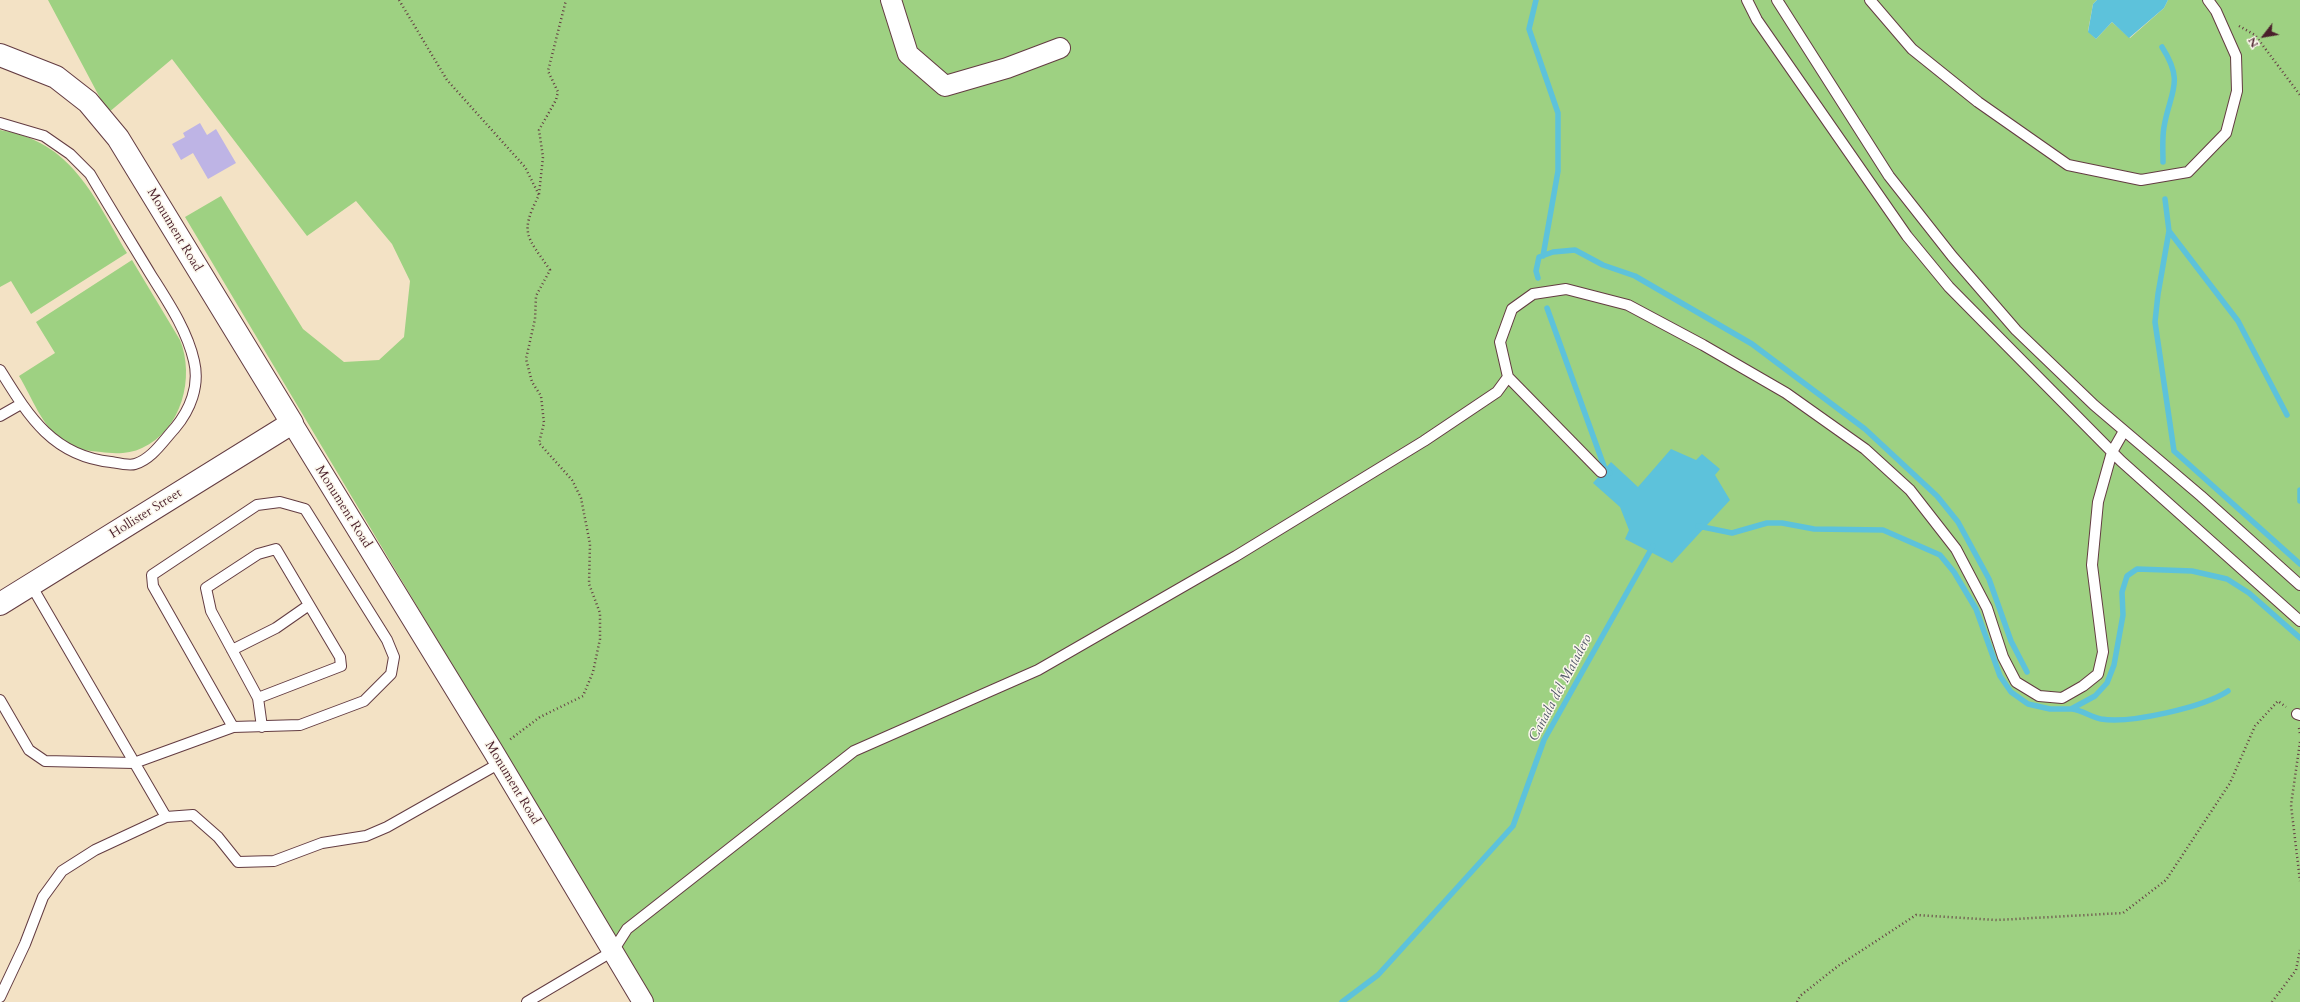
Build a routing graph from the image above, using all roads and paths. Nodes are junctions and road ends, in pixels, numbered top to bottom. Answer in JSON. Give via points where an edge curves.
{"nodes":[{"id":1,"x":399,"y":0,"type":"edge"},
{"id":2,"x":566,"y":0,"type":"edge"},
{"id":3,"x":891,"y":0,"type":"edge"},
{"id":4,"x":1747,"y":0,"type":"edge"},
{"id":5,"x":1777,"y":0,"type":"edge"},
{"id":6,"x":1870,"y":0,"type":"edge"},
{"id":7,"x":2208,"y":0,"type":"edge"},
{"id":8,"x":2216,"y":11,"type":"junction"},
{"id":9,"x":1060,"y":48,"type":"dead end"},
{"id":10,"x":0,"y":55,"type":"edge"},
{"id":11,"x":2300,"y":96,"type":"edge"},
{"id":12,"x":0,"y":124,"type":"edge"},
{"id":13,"x":539,"y":195,"type":"junction"},
{"id":14,"x":0,"y":370,"type":"edge"},
{"id":15,"x":1508,"y":377,"type":"junction"},
{"id":16,"x":21,"y":404,"type":"junction"},
{"id":17,"x":0,"y":416,"type":"edge"},
{"id":18,"x":292,"y":423,"type":"junction"},
{"id":19,"x":2124,"y":431,"type":"junction"},
{"id":20,"x":2112,"y":452,"type":"junction"},
{"id":21,"x":1601,"y":472,"type":"dead end"},
{"id":22,"x":31,"y":584,"type":"junction"},
{"id":23,"x":2300,"y":585,"type":"edge"},
{"id":24,"x":0,"y":604,"type":"edge"},
{"id":25,"x":309,"y":605,"type":"junction"},
{"id":26,"x":2300,"y":620,"type":"edge"},
{"id":27,"x":232,"y":650,"type":"junction"},
{"id":28,"x":258,"y":698,"type":"junction"},
{"id":29,"x":0,"y":700,"type":"edge"},
{"id":30,"x":2299,"y":715,"type":"edge"},
{"id":31,"x":262,"y":726,"type":"junction"},
{"id":32,"x":233,"y":727,"type":"junction"},
{"id":33,"x":2300,"y":742,"type":"edge"},
{"id":34,"x":496,"y":757,"type":"junction"},
{"id":35,"x":134,"y":763,"type":"junction"},
{"id":36,"x":166,"y":817,"type":"junction"},
{"id":37,"x":2300,"y":881,"type":"edge"},
{"id":38,"x":2300,"y":950,"type":"edge"},
{"id":39,"x":612,"y":951,"type":"junction"},
{"id":40,"x":0,"y":997,"type":"edge"},
{"id":41,"x":527,"y":1002,"type":"edge"},
{"id":42,"x":643,"y":1002,"type":"edge"},
{"id":43,"x":1797,"y":1002,"type":"edge"},
{"id":44,"x":2272,"y":1002,"type":"edge"}],
"edges":[{"from":1,"to":13,"type":"path","via":[[447,80],[526,167]]},
{"from":2,"to":13,"type":"path","via":[[548,71],[558,92],[539,130],[543,157]]},
{"from":3,"to":9,"type":"street","via":[[908,54],[944,86],[1007,68]]},
{"from":4,"to":20,"type":"lane","via":[[1757,20],[1907,236],[1949,287]]},
{"from":5,"to":19,"type":"lane","via":[[1889,176],[1952,256],[2016,330]]},
{"from":6,"to":8,"type":"lane","via":[[1912,49],[1978,102],[2068,165],[2141,180],[2188,172],[2226,132],[2237,91],[2236,56]]},
{"from":7,"to":8,"type":"lane"},
{"from":8,"to":11,"type":"path","via":[[2255,36]]},
{"from":10,"to":18,"type":"street","name":"Monument Road","via":[[56,77],[88,102],[118,138]]},
{"from":12,"to":16,"type":"lane","via":[[44,136],[70,154],[90,174],[180,323],[194,362],[193,402],[156,451],[134,465],[105,462],[61,446],[40,429]]},
{"from":13,"to":34,"type":"path","via":[[529,215],[527,235],[550,270],[536,296],[535,319],[526,359],[532,382],[541,396],[544,423],[539,443],[572,480],[581,498],[590,544],[589,584],[600,612],[600,639],[593,672],[583,696],[540,717]]},
{"from":14,"to":16,"type":"lane"},
{"from":15,"to":20,"type":"lane","via":[[1500,342],[1512,309],[1533,294],[1566,290],[1628,305],[1786,393],[1865,449],[1910,490],[1956,549],[1987,608],[2003,657],[2016,682],[2039,696],[2062,698],[2098,674],[2103,652],[2092,565],[2098,502]]},
{"from":15,"to":21,"type":"lane"},
{"from":15,"to":39,"type":"lane","via":[[1497,392],[1424,441],[1236,556],[1038,670],[854,751],[627,929]]},
{"from":16,"to":17,"type":"lane"},
{"from":18,"to":22,"type":"street","name":"Hollister Street"},
{"from":18,"to":34,"type":"street","name":"Monument Road"},
{"from":19,"to":20,"type":"lane"},
{"from":19,"to":23,"type":"lane"},
{"from":20,"to":26,"type":"lane"},
{"from":22,"to":24,"type":"street","name":"Hollister Street"},
{"from":22,"to":35,"type":"lane"},
{"from":25,"to":27,"type":"lane","via":[[276,628]]},
{"from":25,"to":27,"type":"lane","via":[[276,549],[258,554],[206,588],[211,611]]},
{"from":25,"to":28,"type":"lane","via":[[340,657],[341,666]]},
{"from":27,"to":28,"type":"lane"},
{"from":28,"to":31,"type":"lane"},
{"from":29,"to":35,"type":"lane","via":[[29,750],[45,761]]},
{"from":30,"to":43,"type":"path","via":[[2278,702],[2255,726],[2230,783],[2166,880],[2123,913],[1997,920],[1916,915],[1838,966],[1800,996]]},
{"from":31,"to":32,"type":"lane"},
{"from":31,"to":32,"type":"lane","via":[[300,725],[364,701],[391,674],[394,657],[387,640],[305,509],[280,502],[257,505],[152,575],[153,586]]},
{"from":32,"to":35,"type":"lane"},
{"from":33,"to":37,"type":"path","via":[[2291,805]]},
{"from":34,"to":36,"type":"lane","via":[[387,827],[366,836],[322,844],[274,861],[238,862],[218,837],[193,815]]},
{"from":34,"to":39,"type":"street","name":"Monument Road"},
{"from":35,"to":36,"type":"lane"},
{"from":36,"to":40,"type":"lane","via":[[96,850],[62,871],[43,897],[25,944]]},
{"from":38,"to":44,"type":"path","via":[[2296,970]]},
{"from":39,"to":41,"type":"lane"},
{"from":39,"to":42,"type":"street","name":"Monument Road"}]}
